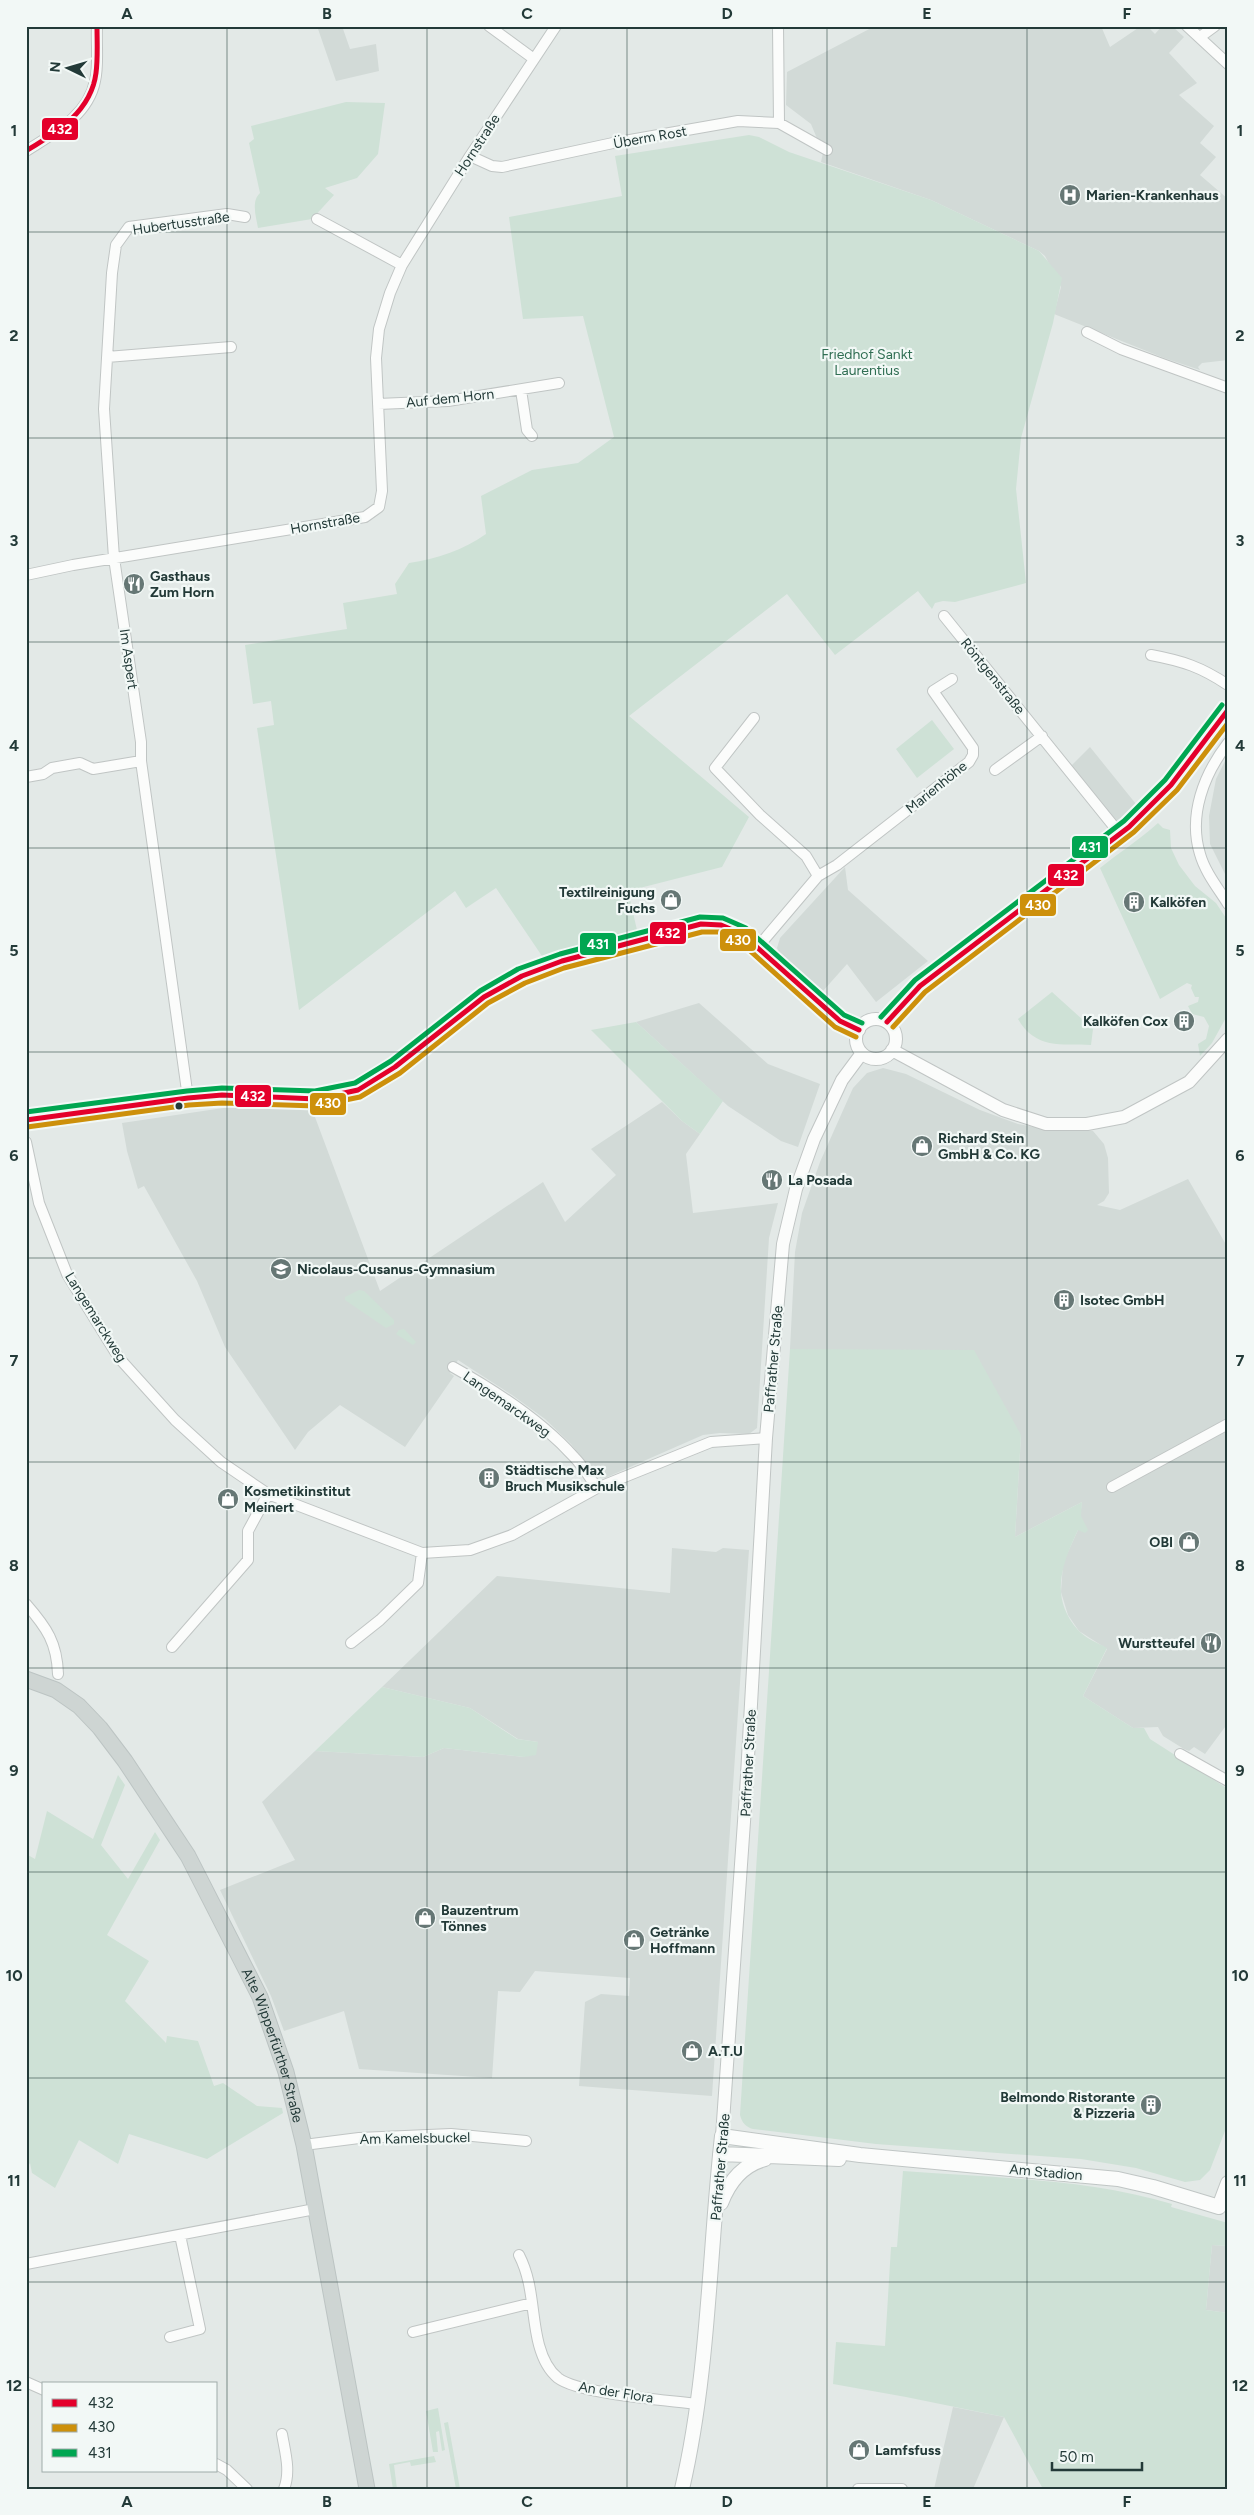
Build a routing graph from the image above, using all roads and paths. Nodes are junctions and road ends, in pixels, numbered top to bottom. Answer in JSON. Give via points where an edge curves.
{"nodes":[{"id":1,"x":97,"y":26,"type":"edge"},
{"id":2,"x":489,"y":26,"type":"edge"},
{"id":3,"x":556,"y":26,"type":"edge"},
{"id":4,"x":778,"y":26,"type":"edge"},
{"id":5,"x":1186,"y":26,"type":"edge"},
{"id":6,"x":1215,"y":26,"type":"edge"},
{"id":7,"x":1200,"y":38,"type":"junction"},
{"id":8,"x":534,"y":59,"type":"junction"},
{"id":9,"x":1228,"y":64,"type":"edge"},
{"id":10,"x":779,"y":123,"type":"junction"},
{"id":11,"x":827,"y":150,"type":"dead end"},
{"id":12,"x":26,"y":151,"type":"edge"},
{"id":13,"x":470,"y":156,"type":"junction"},
{"id":14,"x":245,"y":217,"type":"dead end"},
{"id":15,"x":317,"y":219,"type":"dead end"},
{"id":16,"x":402,"y":265,"type":"junction"},
{"id":17,"x":1087,"y":332,"type":"dead end"},
{"id":18,"x":231,"y":347,"type":"dead end"},
{"id":19,"x":107,"y":357,"type":"junction"},
{"id":20,"x":559,"y":384,"type":"dead end"},
{"id":21,"x":1228,"y":388,"type":"edge"},
{"id":22,"x":521,"y":390,"type":"junction"},
{"id":23,"x":378,"y":404,"type":"junction"},
{"id":24,"x":532,"y":436,"type":"dead end"},
{"id":25,"x":114,"y":558,"type":"junction"},
{"id":26,"x":26,"y":575,"type":"edge"},
{"id":27,"x":944,"y":616,"type":"dead end"},
{"id":28,"x":1151,"y":655,"type":"dead end"},
{"id":29,"x":952,"y":679,"type":"dead end"},
{"id":30,"x":1228,"y":685,"type":"edge"},
{"id":31,"x":1228,"y":710,"type":"edge"},
{"id":32,"x":754,"y":718,"type":"dead end"},
{"id":33,"x":1042,"y":736,"type":"junction"},
{"id":34,"x":1228,"y":743,"type":"edge"},
{"id":35,"x":140,"y":761,"type":"junction"},
{"id":36,"x":995,"y":770,"type":"dead end"},
{"id":37,"x":26,"y":777,"type":"edge"},
{"id":38,"x":1120,"y":834,"type":"junction"},
{"id":39,"x":818,"y":876,"type":"junction"},
{"id":40,"x":1228,"y":904,"type":"edge"},
{"id":41,"x":757,"y":948,"type":"junction"},
{"id":42,"x":887,"y":1022,"type":"junction"},
{"id":43,"x":858,"y":1030,"type":"junction"},
{"id":44,"x":1226,"y":1039,"type":"edge"},
{"id":45,"x":892,"y":1050,"type":"junction"},
{"id":46,"x":862,"y":1053,"type":"junction"},
{"id":47,"x":188,"y":1098,"type":"junction"},
{"id":48,"x":26,"y":1120,"type":"edge"},
{"id":49,"x":26,"y":1142,"type":"edge"},
{"id":50,"x":453,"y":1367,"type":"dead end"},
{"id":51,"x":1228,"y":1424,"type":"edge"},
{"id":52,"x":766,"y":1438,"type":"junction"},
{"id":53,"x":1112,"y":1487,"type":"dead end"},
{"id":54,"x":598,"y":1488,"type":"junction"},
{"id":55,"x":268,"y":1494,"type":"junction"},
{"id":56,"x":422,"y":1553,"type":"junction"},
{"id":57,"x":26,"y":1604,"type":"edge"},
{"id":58,"x":351,"y":1643,"type":"dead end"},
{"id":59,"x":172,"y":1647,"type":"dead end"},
{"id":60,"x":58,"y":1674,"type":"dead end"},
{"id":61,"x":26,"y":1679,"type":"edge"},
{"id":62,"x":1180,"y":1754,"type":"dead end"},
{"id":63,"x":1228,"y":1782,"type":"edge"},
{"id":64,"x":722,"y":2136,"type":"junction"},
{"id":65,"x":526,"y":2141,"type":"dead end"},
{"id":66,"x":304,"y":2145,"type":"junction"},
{"id":67,"x":720,"y":2154,"type":"junction"},
{"id":68,"x":860,"y":2155,"type":"junction"},
{"id":69,"x":774,"y":2156,"type":"junction"},
{"id":70,"x":1228,"y":2183,"type":"edge"},
{"id":71,"x":1223,"y":2208,"type":"edge"},
{"id":72,"x":315,"y":2209,"type":"junction"},
{"id":73,"x":716,"y":2216,"type":"junction"},
{"id":74,"x":180,"y":2235,"type":"junction"},
{"id":75,"x":519,"y":2255,"type":"dead end"},
{"id":76,"x":26,"y":2264,"type":"edge"},
{"id":77,"x":532,"y":2303,"type":"junction"},
{"id":78,"x":413,"y":2332,"type":"dead end"},
{"id":79,"x":170,"y":2337,"type":"dead end"},
{"id":80,"x":26,"y":2382,"type":"edge"},
{"id":81,"x":42,"y":2389,"type":"edge"},
{"id":82,"x":696,"y":2404,"type":"junction"},
{"id":83,"x":282,"y":2434,"type":"dead end"},
{"id":84,"x":218,"y":2465,"type":"edge"},
{"id":85,"x":247,"y":2489,"type":"edge"},
{"id":86,"x":284,"y":2489,"type":"edge"},
{"id":87,"x":367,"y":2489,"type":"edge"},
{"id":88,"x":682,"y":2489,"type":"edge"},
{"id":89,"x":858,"y":2489,"type":"edge"},
{"id":90,"x":902,"y":2489,"type":"edge"}],
"edges":[{"from":1,"to":12,"type":"street","via":[[95,81],[86,105],[64,126]]},
{"from":2,"to":8,"type":"street"},
{"from":3,"to":8,"type":"street","name":"Hornstraße"},
{"from":4,"to":10,"type":"street"},
{"from":5,"to":7,"type":"street"},
{"from":6,"to":7,"type":"street"},
{"from":7,"to":9,"type":"street"},
{"from":8,"to":13,"type":"street","name":"Hornstraße"},
{"from":10,"to":11,"type":"street","name":"Überm Rost"},
{"from":10,"to":13,"type":"street","name":"Überm Rost","via":[[738,121],[502,167]]},
{"from":13,"to":16,"type":"street","name":"Hornstraße"},
{"from":14,"to":19,"type":"street","name":"Hubertusstraße","via":[[227,214],[129,227],[116,245]]},
{"from":15,"to":16,"type":"street"},
{"from":16,"to":23,"type":"street","name":"Hornstraße","via":[[379,329],[376,358]]},
{"from":17,"to":21,"type":"street","via":[[1121,349]]},
{"from":18,"to":19,"type":"street"},
{"from":19,"to":25,"type":"street","name":"Hubertusstraße","via":[[104,409]]},
{"from":20,"to":22,"type":"street","name":"Auf dem Horn"},
{"from":22,"to":23,"type":"street","name":"Auf dem Horn","via":[[448,401]]},
{"from":22,"to":24,"type":"street","via":[[527,430]]},
{"from":23,"to":25,"type":"street","name":"Hornstraße","via":[[382,491],[379,507],[372,514]]},
{"from":25,"to":26,"type":"street","name":"Hornstraße"},
{"from":25,"to":35,"type":"street","name":"Im Aspert","via":[[141,742]]},
{"from":27,"to":33,"type":"street","name":"Röntgenstraße"},
{"from":28,"to":30,"type":"street","via":[[1189,663]]},
{"from":29,"to":39,"type":"street","name":"Marienhöhe","via":[[933,691],[973,748],[969,762],[837,866]]},
{"from":31,"to":38,"type":"street","via":[[1171,785]]},
{"from":32,"to":39,"type":"street","via":[[716,768],[760,815],[806,856]]},
{"from":33,"to":36,"type":"street"},
{"from":33,"to":38,"type":"street","name":"Röntgenstraße"},
{"from":34,"to":40,"type":"street","via":[[1209,770],[1195,826],[1200,855]]},
{"from":35,"to":37,"type":"street","via":[[93,769],[80,763]]},
{"from":35,"to":47,"type":"street","name":"Im Aspert"},
{"from":38,"to":42,"type":"street","via":[[920,986]]},
{"from":39,"to":41,"type":"street","name":"Marienhöhe"},
{"from":41,"to":43,"type":"street","via":[[840,1021]]},
{"from":41,"to":47,"type":"street","via":[[742,934],[720,925],[701,924],[571,958],[522,976],[484,997],[358,1090],[316,1098]]},
{"from":42,"to":43,"type":"street","via":[[871,1020]]},
{"from":42,"to":45,"type":"street","via":[[896,1035]]},
{"from":43,"to":46,"type":"street","via":[[858,1045]]},
{"from":44,"to":45,"type":"street","via":[[1189,1082],[1124,1117],[1087,1124],[1046,1124],[1003,1110]]},
{"from":45,"to":46,"type":"street","via":[[885,1057],[876,1059]]},
{"from":46,"to":52,"type":"street","name":"Paffrather Straße","via":[[842,1080],[814,1139],[785,1231]]},
{"from":47,"to":48,"type":"street"},
{"from":49,"to":55,"type":"street","name":"Langemarckweg","via":[[39,1203],[67,1274],[119,1358],[175,1420],[220,1462]]},
{"from":50,"to":54,"type":"street","name":"Langemarckweg","via":[[547,1430],[575,1457]]},
{"from":51,"to":53,"type":"street"},
{"from":52,"to":54,"type":"street","name":"Langemarckweg","via":[[712,1442]]},
{"from":52,"to":64,"type":"street","name":"Paffrather Straße"},
{"from":54,"to":56,"type":"street","name":"Langemarckweg","via":[[512,1535],[470,1550]]},
{"from":55,"to":56,"type":"street","name":"Langemarckweg"},
{"from":55,"to":59,"type":"street","via":[[248,1531],[248,1560]]},
{"from":56,"to":58,"type":"street","via":[[418,1583]]},
{"from":57,"to":60,"type":"street","via":[[53,1642]]},
{"from":61,"to":66,"type":"main road","name":"Alte Wipperfürther Straße","via":[[56,1690],[79,1706],[95,1723],[125,1760],[188,1856],[260,1996],[286,2072]]},
{"from":62,"to":63,"type":"street"},
{"from":64,"to":67,"type":"main road","name":"Paffrather Straße"},
{"from":64,"to":68,"type":"main road","name":"Am Stadion"},
{"from":65,"to":66,"type":"street","name":"Am Kamelsbuckel","via":[[451,2134],[359,2138]]},
{"from":66,"to":72,"type":"main road","name":"Alte Wipperfürther Straße"},
{"from":67,"to":69,"type":"main road","name":"Am Stadion"},
{"from":67,"to":73,"type":"main road","name":"Paffrather Straße"},
{"from":68,"to":69,"type":"main road","name":"Am Stadion","via":[[832,2160]]},
{"from":68,"to":71,"type":"main road","name":"Am Stadion","via":[[1118,2179]]},
{"from":69,"to":73,"type":"main road","via":[[752,2162],[740,2172],[724,2194]]},
{"from":70,"to":71,"type":"main road"},
{"from":72,"to":74,"type":"street"},
{"from":72,"to":87,"type":"main road","name":"Alte Wipperfürther Straße"},
{"from":73,"to":82,"type":"main road","name":"Paffrather Straße"},
{"from":74,"to":76,"type":"street"},
{"from":74,"to":79,"type":"street","via":[[200,2329]]},
{"from":75,"to":77,"type":"street","name":"An der Flora","via":[[526,2270]]},
{"from":77,"to":78,"type":"street"},
{"from":77,"to":82,"type":"street","name":"An der Flora","via":[[539,2344],[549,2368],[566,2383],[577,2388]]},
{"from":80,"to":81,"type":"street"},
{"from":82,"to":88,"type":"main road","name":"Paffrather Straße","via":[[692,2444]]},
{"from":83,"to":86,"type":"street","via":[[287,2464]]},
{"from":84,"to":85,"type":"street"},
{"from":89,"to":90,"type":"street"}]}
